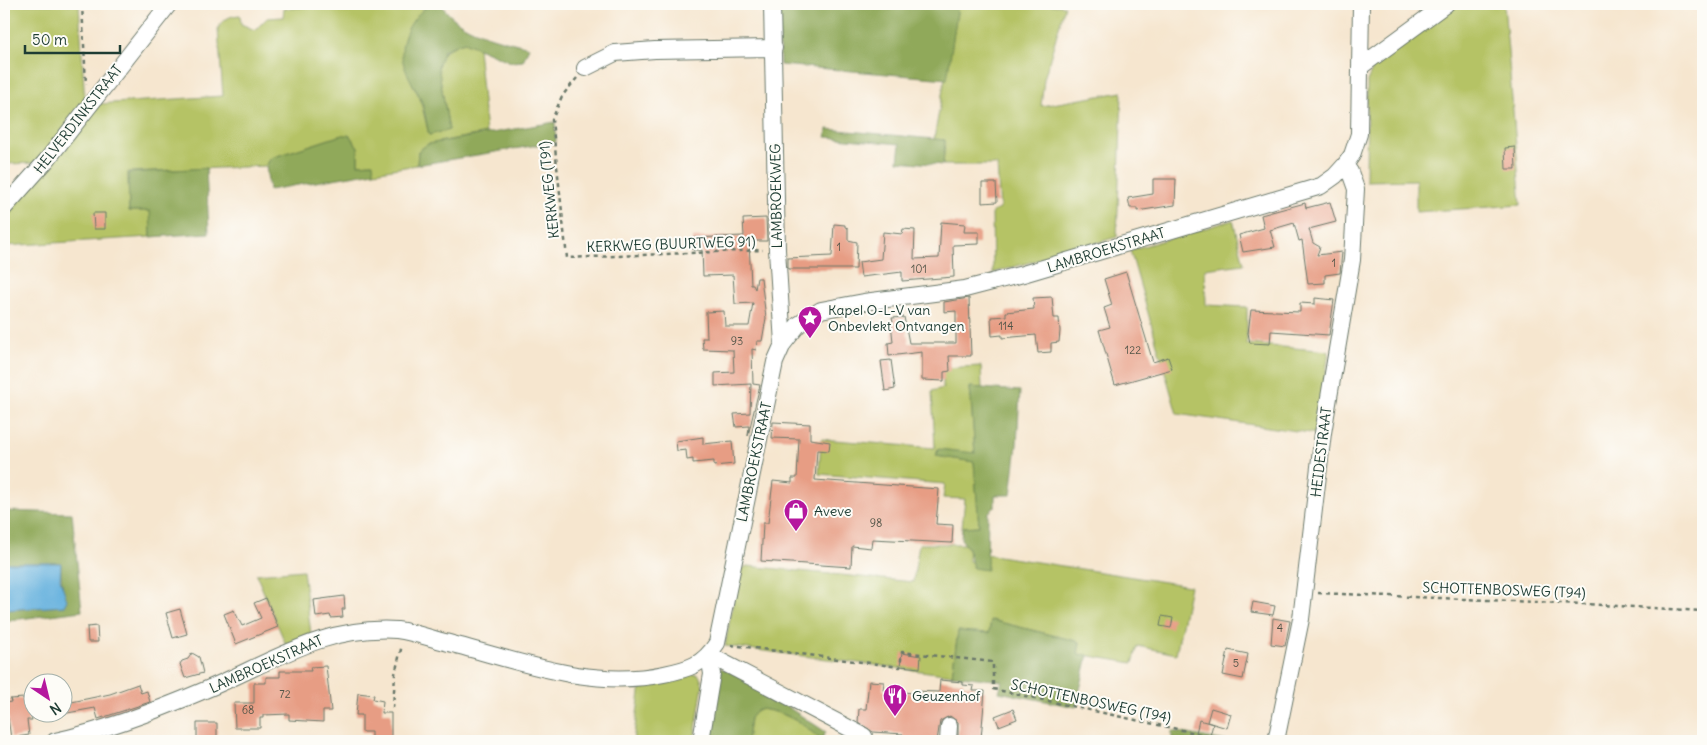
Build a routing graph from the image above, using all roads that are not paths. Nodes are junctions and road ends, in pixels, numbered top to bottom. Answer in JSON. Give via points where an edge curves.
{"nodes":[{"id":1,"x":169,"y":4,"type":"edge"},
{"id":2,"x":772,"y":4,"type":"edge"},
{"id":3,"x":1361,"y":4,"type":"edge"},
{"id":4,"x":1446,"y":4,"type":"edge"},
{"id":5,"x":774,"y":48,"type":"junction"},
{"id":6,"x":1360,"y":67,"type":"junction"},
{"id":7,"x":585,"y":68,"type":"road end"},
{"id":8,"x":1345,"y":165,"type":"junction"},
{"id":9,"x":4,"y":208,"type":"edge"},
{"id":10,"x":783,"y":344,"type":"junction"},
{"id":11,"x":713,"y":649,"type":"junction"},
{"id":12,"x":864,"y":736,"type":"dead end"},
{"id":13,"x":54,"y":741,"type":"edge"},
{"id":14,"x":701,"y":741,"type":"edge"},
{"id":15,"x":1276,"y":741,"type":"edge"}],
"edges":[{"from":1,"to":9,"type":"street","name":"HELVERDINKSTRAAT","via":[[46,161]]},
{"from":2,"to":5,"type":"street","name":"LAMBROEKWEG"},
{"from":3,"to":6,"type":"street","name":"LAMBROEKSTRAAT"},
{"from":4,"to":6,"type":"street"},
{"from":5,"to":7,"type":"street","via":[[615,53]]},
{"from":5,"to":10,"type":"street","name":"LAMBROEKWEG","via":[[776,250]]},
{"from":6,"to":8,"type":"street","name":"LAMBROEKSTRAAT","via":[[1359,134]]},
{"from":8,"to":10,"type":"street","name":"LAMBROEKSTRAAT","via":[[1320,186],[1023,274],[966,289],[821,310],[798,325]]},
{"from":8,"to":15,"type":"street","name":"HEIDESTRAAT","via":[[1356,189],[1352,260],[1325,424],[1301,619]]},
{"from":10,"to":11,"type":"street","name":"LAMBROEKSTRAAT","via":[[775,362]]},
{"from":11,"to":12,"type":"street"},
{"from":11,"to":13,"type":"street","name":"LAMBROEKSTRAAT","via":[[690,668],[654,676],[597,679],[552,671],[405,632],[361,629],[322,638],[205,690],[110,727]]},
{"from":11,"to":14,"type":"street"}]}
